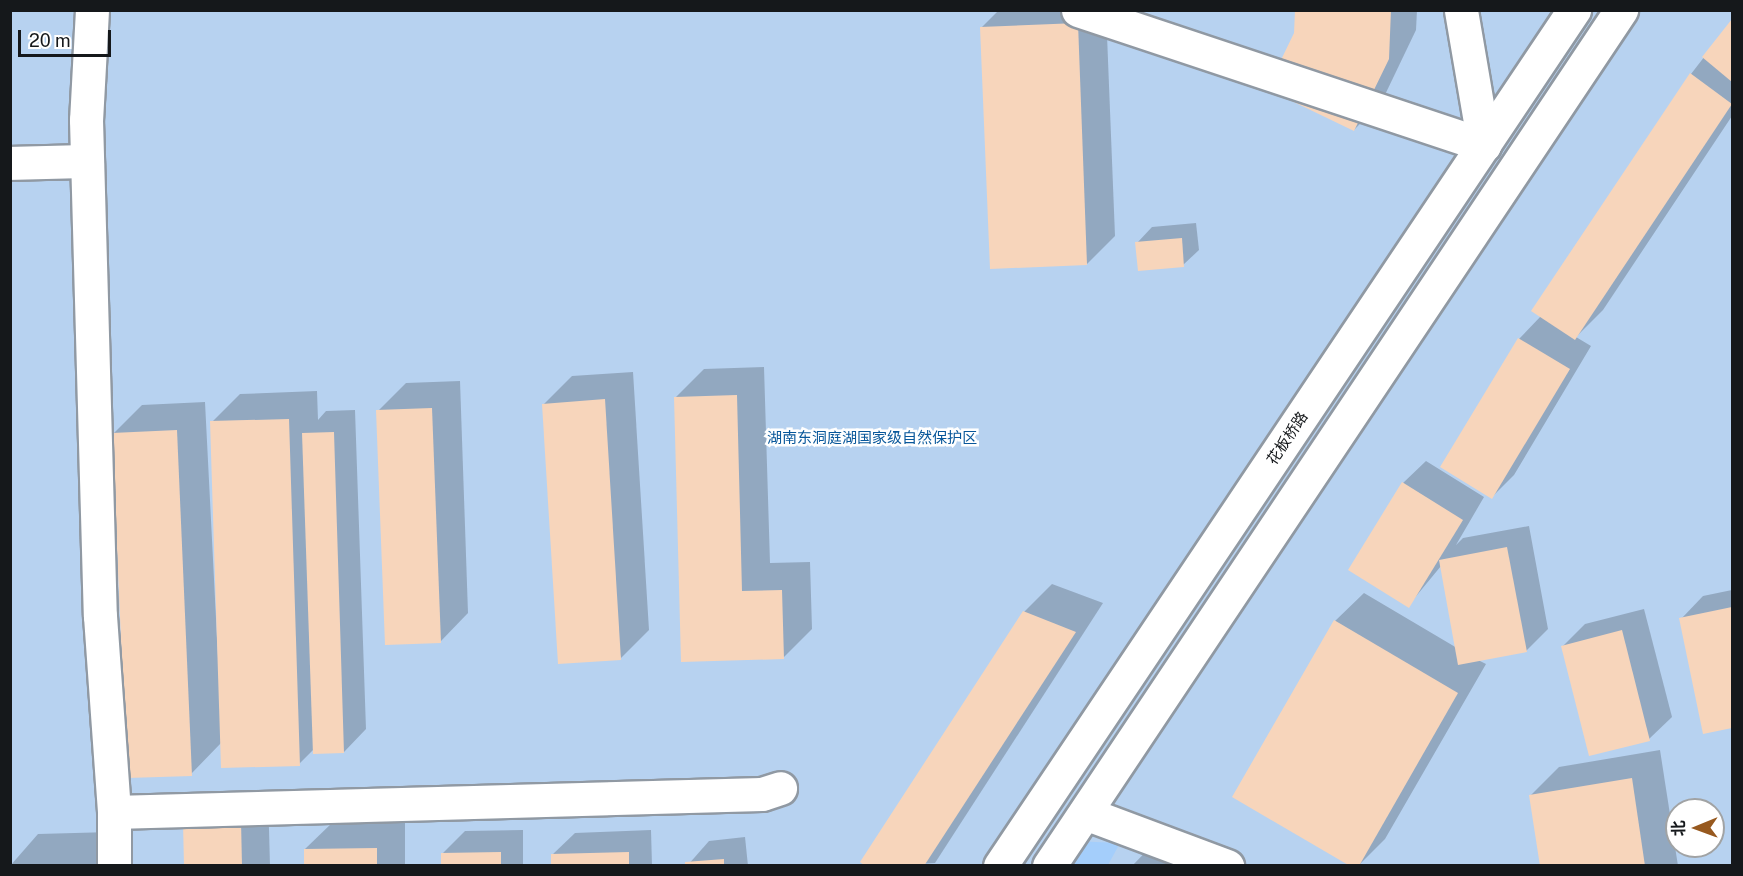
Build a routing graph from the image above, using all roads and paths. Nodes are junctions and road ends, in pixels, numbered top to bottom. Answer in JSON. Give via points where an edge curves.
{"nodes":[{"id":1,"x":93,"y":10,"type":"edge"},
{"id":2,"x":1078,"y":10,"type":"edge"},
{"id":3,"x":1461,"y":10,"type":"edge"},
{"id":4,"x":1574,"y":10,"type":"edge"},
{"id":5,"x":1621,"y":10,"type":"edge"},
{"id":6,"x":1484,"y":146,"type":"junction"},
{"id":7,"x":87,"y":161,"type":"junction"},
{"id":8,"x":10,"y":163,"type":"edge"},
{"id":9,"x":780,"y":788,"type":"dead end"},
{"id":10,"x":114,"y":812,"type":"junction"},
{"id":11,"x":1085,"y":813,"type":"junction"},
{"id":12,"x":114,"y":866,"type":"edge"},
{"id":13,"x":1000,"y":866,"type":"edge"},
{"id":14,"x":1049,"y":866,"type":"edge"},
{"id":15,"x":1227,"y":866,"type":"edge"}],
"edges":[{"from":1,"to":7,"type":"street"},
{"from":2,"to":6,"type":"street"},
{"from":3,"to":6,"type":"street"},
{"from":4,"to":6,"type":"street","name":"花板桥路"},
{"from":5,"to":11,"type":"street"},
{"from":6,"to":13,"type":"street","name":"花板桥路"},
{"from":7,"to":8,"type":"street"},
{"from":7,"to":10,"type":"street","via":[[100,616]]},
{"from":9,"to":10,"type":"street","via":[[762,794]]},
{"from":10,"to":12,"type":"street"},
{"from":11,"to":14,"type":"street"},
{"from":11,"to":15,"type":"street"}]}
